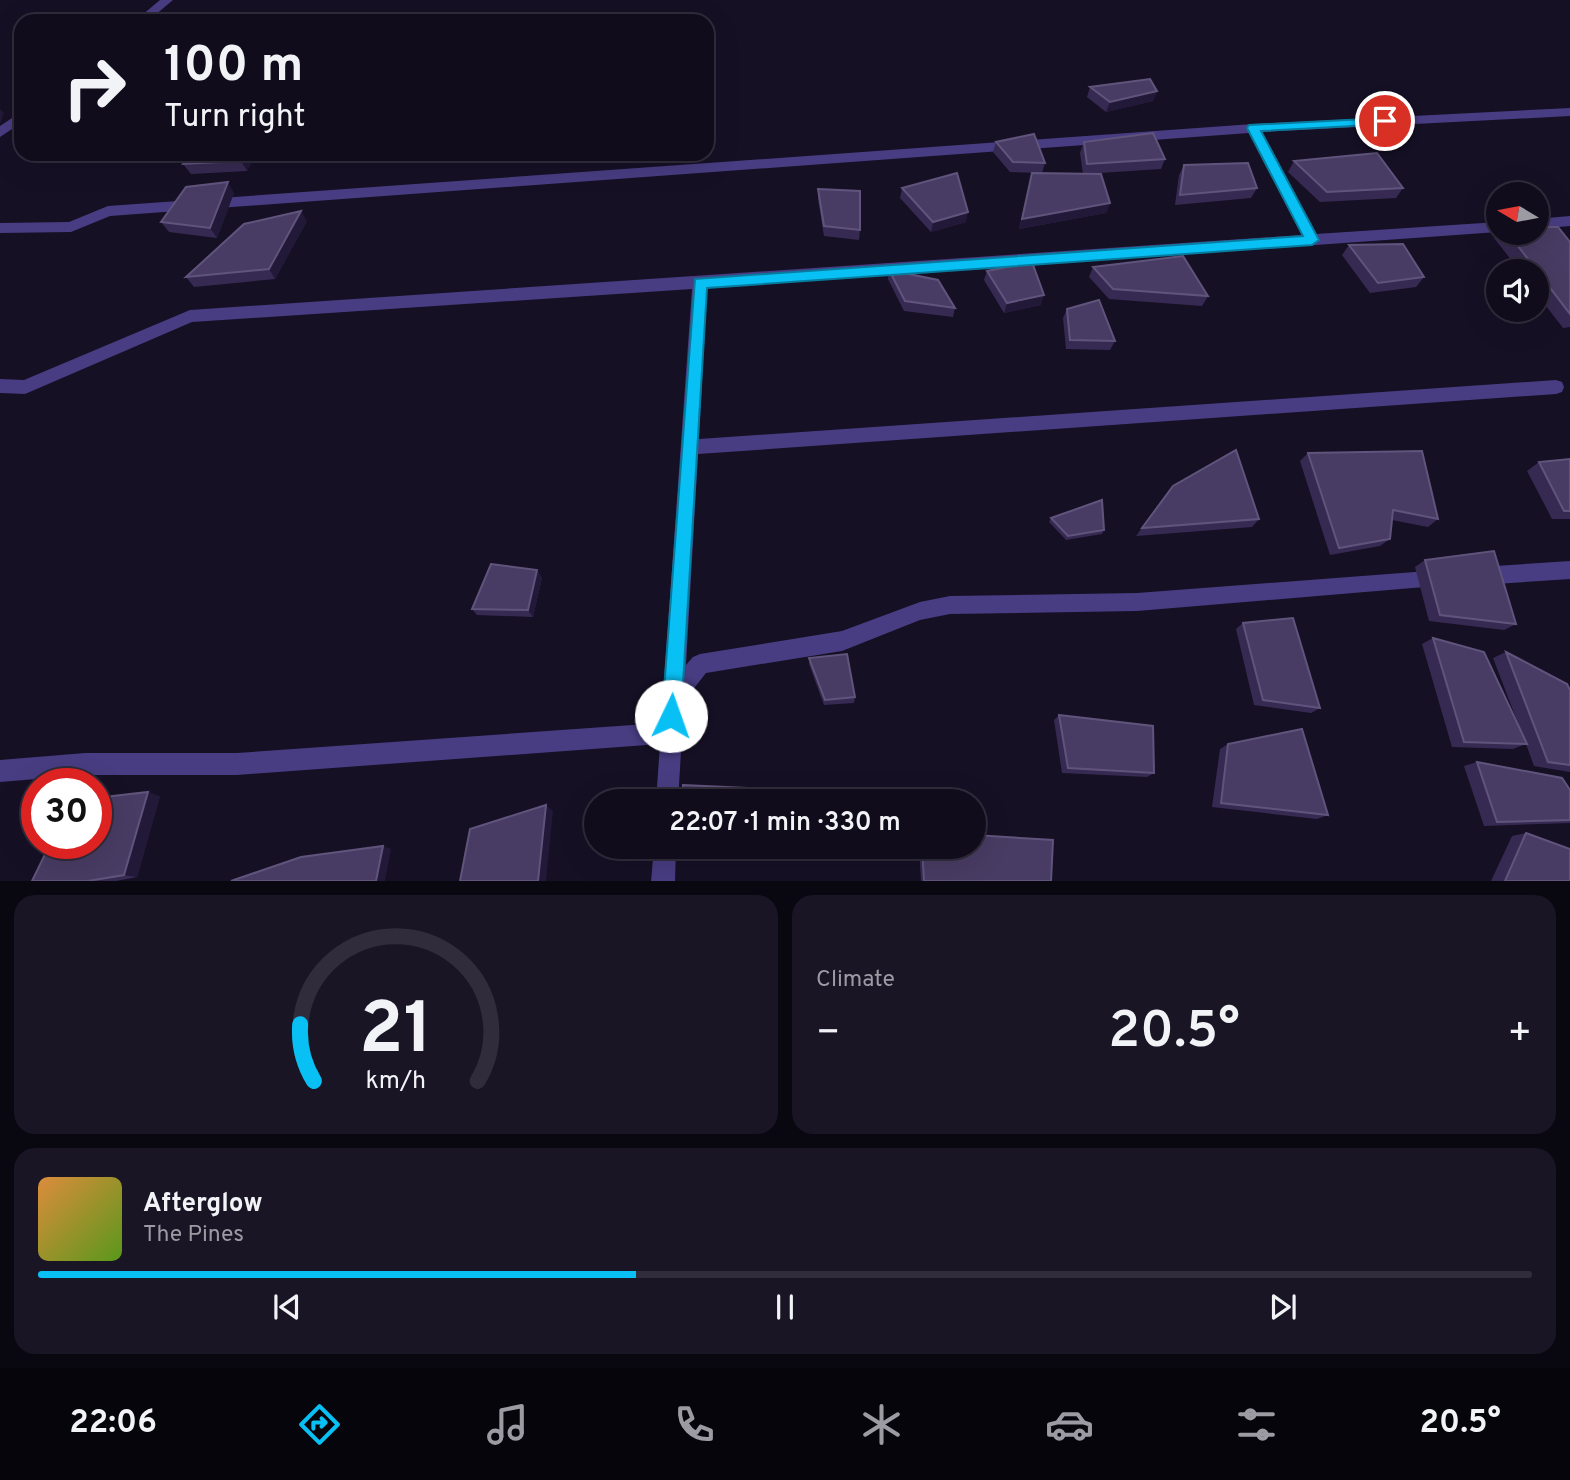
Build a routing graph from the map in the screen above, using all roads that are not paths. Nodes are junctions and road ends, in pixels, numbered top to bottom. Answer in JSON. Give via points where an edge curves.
{"nodes":[{"id":1,"x":167,"y":0,"type":"edge"},
{"id":2,"x":150,"y":14,"type":"edge"},
{"id":3,"x":1570,"y":112,"type":"edge"},
{"id":4,"x":14,"y":122,"type":"edge"},
{"id":5,"x":1253,"y":128,"type":"junction"},
{"id":6,"x":0,"y":133,"type":"edge"},
{"id":7,"x":1570,"y":221,"type":"edge"},
{"id":8,"x":1549,"y":223,"type":"edge"},
{"id":9,"x":1486,"y":227,"type":"edge"},
{"id":10,"x":0,"y":228,"type":"edge"},
{"id":11,"x":1312,"y":240,"type":"junction"},
{"id":12,"x":700,"y":283,"type":"junction"},
{"id":13,"x":0,"y":386,"type":"edge"},
{"id":14,"x":1556,"y":387,"type":"dead end"},
{"id":15,"x":689,"y":447,"type":"junction"},
{"id":16,"x":1570,"y":570,"type":"edge"},
{"id":17,"x":672,"y":699,"type":"junction"},
{"id":18,"x":670,"y":733,"type":"junction"},
{"id":19,"x":0,"y":771,"type":"edge"},
{"id":20,"x":668,"y":789,"type":"edge"},
{"id":21,"x":664,"y":859,"type":"edge"},
{"id":22,"x":663,"y":881,"type":"edge"}],
"edges":[{"from":1,"to":2,"type":"street"},
{"from":3,"to":5,"type":"street"},
{"from":4,"to":6,"type":"street"},
{"from":5,"to":10,"type":"street","via":[[108,211],[72,227]]},
{"from":5,"to":11,"type":"street"},
{"from":7,"to":8,"type":"street"},
{"from":9,"to":11,"type":"street"},
{"from":11,"to":12,"type":"street"},
{"from":12,"to":13,"type":"street","via":[[190,316],[25,387]]},
{"from":12,"to":15,"type":"street"},
{"from":14,"to":15,"type":"street"},
{"from":15,"to":17,"type":"street"},
{"from":16,"to":17,"type":"street","via":[[1137,602],[950,605],[920,611],[842,640],[700,664]]},
{"from":17,"to":18,"type":"street"},
{"from":18,"to":19,"type":"street","via":[[237,764],[85,764]]},
{"from":18,"to":20,"type":"street"},
{"from":21,"to":22,"type":"street"}]}
